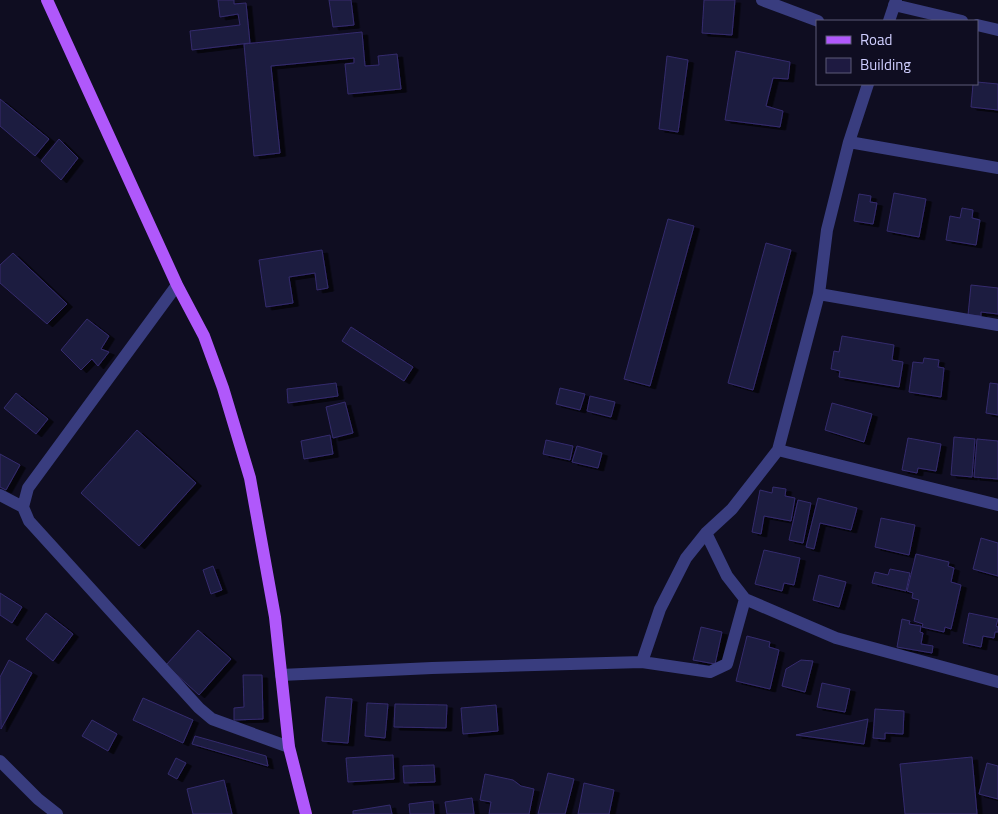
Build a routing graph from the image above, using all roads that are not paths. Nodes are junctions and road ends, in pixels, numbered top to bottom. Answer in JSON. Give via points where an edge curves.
{"nodes":[{"id":1,"x":47,"y":0,"type":"edge"},
{"id":2,"x":762,"y":0,"type":"edge"},
{"id":3,"x":895,"y":3,"type":"edge"},
{"id":4,"x":816,"y":20,"type":"edge"},
{"id":5,"x":889,"y":20,"type":"edge"},
{"id":6,"x":958,"y":20,"type":"edge"},
{"id":7,"x":978,"y":25,"type":"edge"},
{"id":8,"x":998,"y":30,"type":"edge"},
{"id":9,"x":868,"y":85,"type":"edge"},
{"id":10,"x":849,"y":142,"type":"junction"},
{"id":11,"x":998,"y":168,"type":"edge"},
{"id":12,"x":177,"y":285,"type":"junction"},
{"id":13,"x":818,"y":294,"type":"junction"},
{"id":14,"x":998,"y":325,"type":"edge"},
{"id":15,"x":778,"y":450,"type":"junction"},
{"id":16,"x":0,"y":495,"type":"edge"},
{"id":17,"x":998,"y":505,"type":"edge"},
{"id":18,"x":23,"y":507,"type":"junction"},
{"id":19,"x":706,"y":533,"type":"junction"},
{"id":20,"x":745,"y":599,"type":"junction"},
{"id":21,"x":642,"y":662,"type":"junction"},
{"id":22,"x":281,"y":675,"type":"junction"},
{"id":23,"x":998,"y":682,"type":"edge"},
{"id":24,"x":289,"y":746,"type":"junction"},
{"id":25,"x":0,"y":760,"type":"edge"},
{"id":26,"x":56,"y":814,"type":"edge"},
{"id":27,"x":306,"y":814,"type":"edge"}],
"edges":[{"from":1,"to":12,"type":"main road"},
{"from":2,"to":4,"type":"street"},
{"from":3,"to":5,"type":"street"},
{"from":3,"to":6,"type":"street"},
{"from":7,"to":8,"type":"street"},
{"from":9,"to":10,"type":"street"},
{"from":10,"to":11,"type":"street"},
{"from":10,"to":13,"type":"street","via":[[827,230]]},
{"from":12,"to":18,"type":"street","via":[[28,488]]},
{"from":12,"to":22,"type":"main road","via":[[204,336],[250,478],[276,617]]},
{"from":13,"to":14,"type":"street"},
{"from":13,"to":15,"type":"street"},
{"from":15,"to":17,"type":"street"},
{"from":15,"to":19,"type":"street","via":[[732,509]]},
{"from":16,"to":18,"type":"street"},
{"from":18,"to":24,"type":"street","via":[[29,521],[212,720]]},
{"from":19,"to":20,"type":"street","via":[[727,576]]},
{"from":19,"to":21,"type":"street","via":[[686,558],[660,609]]},
{"from":20,"to":21,"type":"street","via":[[727,664],[710,672]]},
{"from":20,"to":23,"type":"street","via":[[836,638]]},
{"from":21,"to":22,"type":"street"},
{"from":22,"to":24,"type":"main road"},
{"from":24,"to":27,"type":"main road"},
{"from":25,"to":26,"type":"street"}]}
